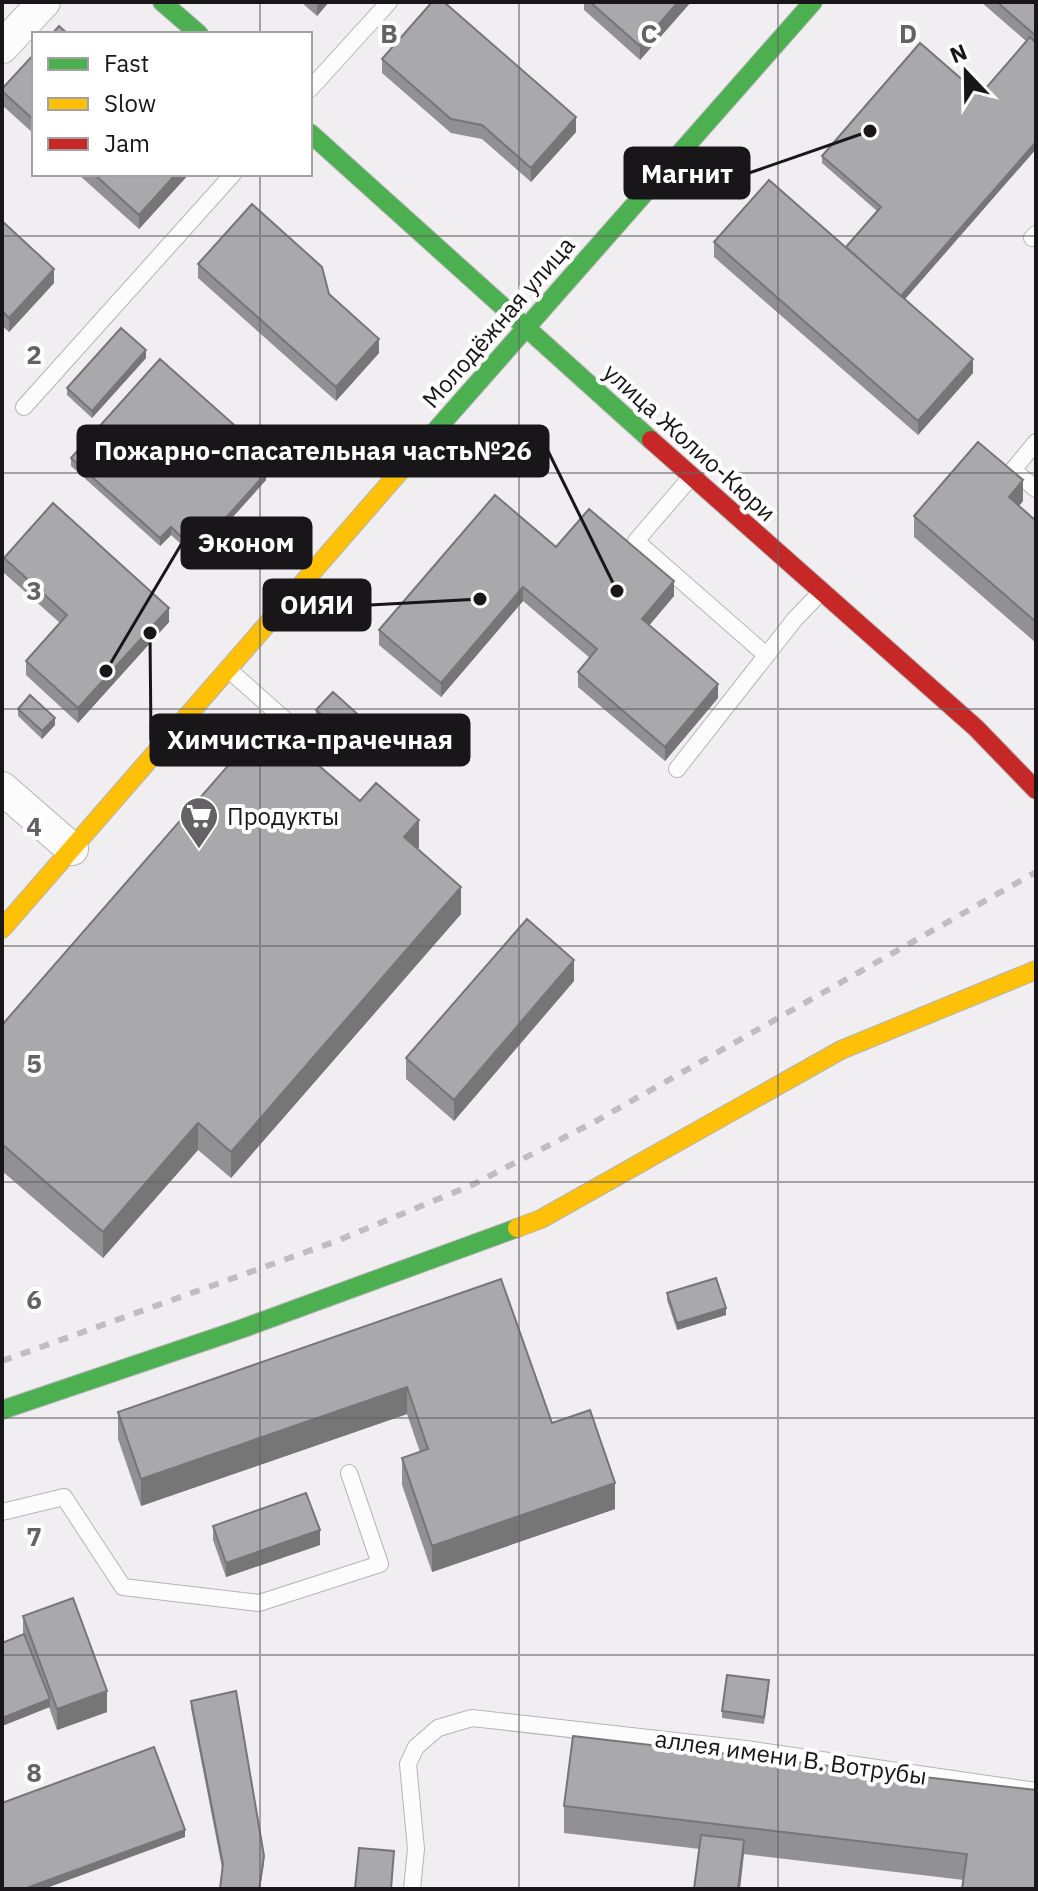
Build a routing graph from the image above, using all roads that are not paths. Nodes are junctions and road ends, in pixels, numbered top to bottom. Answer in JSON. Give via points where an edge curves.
{"nodes":[{"id":1,"x":44,"y":2,"type":"edge"},
{"id":2,"x":162,"y":2,"type":"edge"},
{"id":3,"x":389,"y":2,"type":"edge"},
{"id":4,"x":813,"y":2,"type":"edge"},
{"id":5,"x":197,"y":32,"type":"edge"},
{"id":6,"x":2,"y":47,"type":"edge"},
{"id":7,"x":312,"y":87,"type":"edge"},
{"id":8,"x":312,"y":135,"type":"edge"},
{"id":9,"x":231,"y":176,"type":"edge"},
{"id":10,"x":525,"y":327,"type":"junction"},
{"id":11,"x":24,"y":407,"type":"dead end"},
{"id":12,"x":1036,"y":442,"type":"edge"},
{"id":13,"x":692,"y":476,"type":"junction"},
{"id":14,"x":1036,"y":489,"type":"edge"},
{"id":15,"x":822,"y":591,"type":"junction"},
{"id":16,"x":766,"y":655,"type":"junction"},
{"id":17,"x":228,"y":669,"type":"junction"},
{"id":18,"x":301,"y":734,"type":"dead end"},
{"id":19,"x":677,"y":769,"type":"dead end"},
{"id":20,"x":2,"y":788,"type":"edge"},
{"id":21,"x":1036,"y":790,"type":"edge"},
{"id":22,"x":72,"y":849,"type":"junction"},
{"id":23,"x":2,"y":929,"type":"edge"},
{"id":24,"x":1036,"y":970,"type":"edge"},
{"id":25,"x":2,"y":1410,"type":"edge"},
{"id":26,"x":349,"y":1473,"type":"dead end"},
{"id":27,"x":2,"y":1512,"type":"edge"},
{"id":28,"x":1036,"y":1791,"type":"edge"},
{"id":29,"x":412,"y":1889,"type":"edge"}],
"edges":[{"from":1,"to":6,"type":"street"},
{"from":2,"to":5,"type":"main road"},
{"from":3,"to":7,"type":"lane"},
{"from":4,"to":10,"type":"main road","name":"Молодёжная улица"},
{"from":8,"to":10,"type":"main road","name":"улица Жолио-Кюри"},
{"from":9,"to":11,"type":"lane"},
{"from":10,"to":13,"type":"main road","name":"улица Жолио-Кюри"},
{"from":10,"to":17,"type":"main road","name":"Молодёжная улица"},
{"from":12,"to":14,"type":"lane","via":[[1013,470]]},
{"from":13,"to":15,"type":"main road","name":"улица Жолио-Кюри"},
{"from":13,"to":16,"type":"lane","via":[[636,541]]},
{"from":15,"to":16,"type":"lane"},
{"from":15,"to":21,"type":"main road","name":"улица Жолио-Кюри","via":[[976,728]]},
{"from":16,"to":19,"type":"lane"},
{"from":17,"to":18,"type":"lane"},
{"from":17,"to":22,"type":"main road","name":"Молодёжная улица"},
{"from":20,"to":22,"type":"street"},
{"from":22,"to":23,"type":"main road","name":"Молодёжная улица"},
{"from":24,"to":25,"type":"main road","via":[[841,1050],[541,1219]]},
{"from":26,"to":27,"type":"lane","via":[[380,1564],[259,1603],[123,1587],[64,1497]]},
{"from":28,"to":29,"type":"lane","name":"аллея имени В. Вотрубы","via":[[746,1749],[472,1718],[438,1728],[416,1747],[408,1764],[416,1849]]}]}
